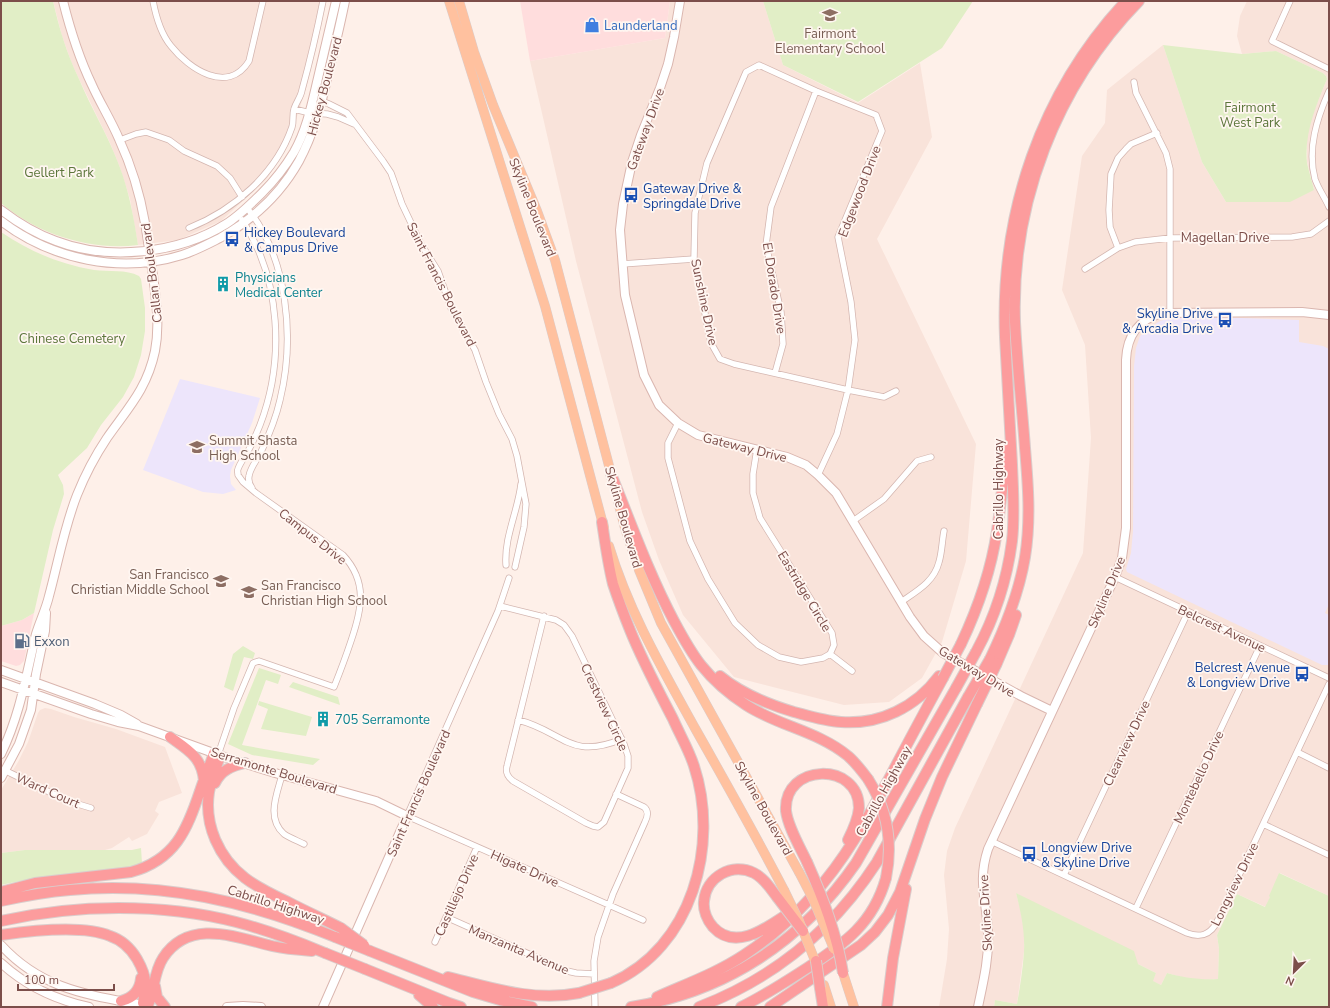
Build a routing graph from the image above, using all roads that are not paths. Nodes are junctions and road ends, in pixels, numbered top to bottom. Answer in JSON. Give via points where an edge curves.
{"nodes":[{"id":1,"x":63,"y":1,"type":"edge"},
{"id":2,"x":153,"y":1,"type":"edge"},
{"id":3,"x":262,"y":1,"type":"edge"},
{"id":4,"x":323,"y":1,"type":"edge"},
{"id":5,"x":336,"y":1,"type":"edge"},
{"id":6,"x":345,"y":1,"type":"edge"},
{"id":7,"x":450,"y":1,"type":"edge"},
{"id":8,"x":459,"y":1,"type":"edge"},
{"id":9,"x":680,"y":1,"type":"edge"},
{"id":10,"x":1126,"y":1,"type":"edge"},
{"id":11,"x":1140,"y":1,"type":"edge"},
{"id":12,"x":1290,"y":1,"type":"edge"},
{"id":13,"x":1329,"y":69,"type":"edge"},
{"id":14,"x":746,"y":72,"type":"joint"},
{"id":15,"x":1134,"y":82,"type":"dead end"},
{"id":16,"x":816,"y":91,"type":"junction"},
{"id":17,"x":1329,"y":91,"type":"edge"},
{"id":18,"x":322,"y":102,"type":"junction"},
{"id":19,"x":294,"y":109,"type":"junction"},
{"id":20,"x":310,"y":113,"type":"junction"},
{"id":21,"x":319,"y":114,"type":"junction"},
{"id":22,"x":354,"y":124,"type":"junction"},
{"id":23,"x":1157,"y":133,"type":"junction"},
{"id":24,"x":120,"y":140,"type":"junction"},
{"id":25,"x":242,"y":197,"type":"junction"},
{"id":26,"x":1329,"y":207,"type":"edge"},
{"id":27,"x":247,"y":208,"type":"junction"},
{"id":28,"x":1,"y":210,"type":"edge"},
{"id":29,"x":239,"y":215,"type":"junction"},
{"id":30,"x":254,"y":216,"type":"junction"},
{"id":31,"x":1,"y":221,"type":"edge"},
{"id":32,"x":1329,"y":221,"type":"edge"},
{"id":33,"x":244,"y":223,"type":"junction"},
{"id":34,"x":189,"y":228,"type":"dead end"},
{"id":35,"x":1170,"y":238,"type":"junction"},
{"id":36,"x":1118,"y":248,"type":"junction"},
{"id":37,"x":149,"y":250,"type":"junction"},
{"id":38,"x":694,"y":260,"type":"junction"},
{"id":39,"x":151,"y":262,"type":"junction"},
{"id":40,"x":622,"y":264,"type":"junction"},
{"id":41,"x":1085,"y":269,"type":"dead end"},
{"id":42,"x":1170,"y":312,"type":"junction"},
{"id":43,"x":1329,"y":315,"type":"edge"},
{"id":44,"x":775,"y":373,"type":"junction"},
{"id":45,"x":848,"y":390,"type":"junction"},
{"id":46,"x":896,"y":391,"type":"dead end"},
{"id":47,"x":678,"y":423,"type":"junction"},
{"id":48,"x":1010,"y":426,"type":"junction"},
{"id":49,"x":757,"y":449,"type":"junction"},
{"id":50,"x":931,"y":457,"type":"dead end"},
{"id":51,"x":520,"y":474,"type":"junction"},
{"id":52,"x":611,"y":474,"type":"junction"},
{"id":53,"x":818,"y":475,"type":"junction"},
{"id":54,"x":256,"y":493,"type":"junction"},
{"id":55,"x":602,"y":522,"type":"junction"},
{"id":56,"x":853,"y":522,"type":"junction"},
{"id":57,"x":944,"y":531,"type":"dead end"},
{"id":58,"x":506,"y":565,"type":"dead end"},
{"id":59,"x":515,"y":567,"type":"dead end"},
{"id":60,"x":1115,"y":577,"type":"junction"},
{"id":61,"x":509,"y":578,"type":"dead end"},
{"id":62,"x":901,"y":602,"type":"junction"},
{"id":63,"x":47,"y":606,"type":"junction"},
{"id":64,"x":500,"y":606,"type":"junction"},
{"id":65,"x":1188,"y":612,"type":"junction"},
{"id":66,"x":544,"y":616,"type":"junction"},
{"id":67,"x":683,"y":637,"type":"junction"},
{"id":68,"x":1260,"y":646,"type":"junction"},
{"id":69,"x":830,"y":654,"type":"junction"},
{"id":70,"x":994,"y":661,"type":"junction"},
{"id":71,"x":1,"y":670,"type":"edge"},
{"id":72,"x":852,"y":671,"type":"dead end"},
{"id":73,"x":941,"y":677,"type":"junction"},
{"id":74,"x":1329,"y":678,"type":"edge"},
{"id":75,"x":26,"y":679,"type":"junction"},
{"id":76,"x":1,"y":682,"type":"edge"},
{"id":77,"x":35,"y":682,"type":"junction"},
{"id":78,"x":1329,"y":684,"type":"edge"},
{"id":79,"x":24,"y":691,"type":"junction"},
{"id":80,"x":34,"y":694,"type":"junction"},
{"id":81,"x":1052,"y":711,"type":"junction"},
{"id":82,"x":518,"y":720,"type":"junction"},
{"id":83,"x":139,"y":726,"type":"junction"},
{"id":84,"x":170,"y":737,"type":"junction"},
{"id":85,"x":622,"y":739,"type":"junction"},
{"id":86,"x":1297,"y":752,"type":"junction"},
{"id":87,"x":1,"y":754,"type":"edge"},
{"id":88,"x":218,"y":755,"type":"junction"},
{"id":89,"x":245,"y":763,"type":"junction"},
{"id":90,"x":1329,"y":768,"type":"edge"},
{"id":91,"x":6,"y":771,"type":"junction"},
{"id":92,"x":282,"y":775,"type":"junction"},
{"id":93,"x":1,"y":778,"type":"edge"},
{"id":94,"x":204,"y":781,"type":"junction"},
{"id":95,"x":616,"y":794,"type":"junction"},
{"id":96,"x":91,"y":808,"type":"dead end"},
{"id":97,"x":208,"y":812,"type":"junction"},
{"id":98,"x":407,"y":816,"type":"junction"},
{"id":99,"x":1263,"y":824,"type":"junction"},
{"id":100,"x":919,"y":838,"type":"junction"},
{"id":101,"x":991,"y":841,"type":"junction"},
{"id":102,"x":304,"y":844,"type":"dead end"},
{"id":103,"x":477,"y":847,"type":"junction"},
{"id":104,"x":1329,"y":855,"type":"edge"},
{"id":105,"x":1064,"y":875,"type":"junction"},
{"id":106,"x":827,"y":878,"type":"junction"},
{"id":107,"x":816,"y":891,"type":"junction"},
{"id":108,"x":780,"y":894,"type":"junction"},
{"id":109,"x":1,"y":898,"type":"edge"},
{"id":110,"x":610,"y":905,"type":"junction"},
{"id":111,"x":1136,"y":908,"type":"junction"},
{"id":112,"x":446,"y":917,"type":"junction"},
{"id":113,"x":6,"y":920,"type":"edge"},
{"id":114,"x":643,"y":920,"type":"dead end"},
{"id":115,"x":803,"y":931,"type":"joint"},
{"id":116,"x":1,"y":935,"type":"edge"},
{"id":117,"x":435,"y":942,"type":"dead end"},
{"id":118,"x":1,"y":945,"type":"edge"},
{"id":119,"x":370,"y":951,"type":"junction"},
{"id":120,"x":326,"y":953,"type":"junction"},
{"id":121,"x":138,"y":961,"type":"junction"},
{"id":122,"x":1,"y":962,"type":"edge"},
{"id":123,"x":816,"y":962,"type":"joint"},
{"id":124,"x":158,"y":968,"type":"junction"},
{"id":125,"x":419,"y":970,"type":"junction"},
{"id":126,"x":843,"y":973,"type":"junction"},
{"id":127,"x":594,"y":974,"type":"junction"},
{"id":128,"x":822,"y":987,"type":"junction"},
{"id":129,"x":413,"y":989,"type":"junction"},
{"id":130,"x":121,"y":1001,"type":"junction"},
{"id":131,"x":146,"y":1006,"type":"edge"},
{"id":132,"x":89,"y":1007,"type":"edge"},
{"id":133,"x":165,"y":1007,"type":"edge"},
{"id":134,"x":227,"y":1007,"type":"edge"},
{"id":135,"x":231,"y":1007,"type":"edge"},
{"id":136,"x":261,"y":1007,"type":"edge"},
{"id":137,"x":323,"y":1007,"type":"edge"},
{"id":138,"x":433,"y":1007,"type":"edge"},
{"id":139,"x":461,"y":1007,"type":"edge"},
{"id":140,"x":532,"y":1007,"type":"edge"},
{"id":141,"x":595,"y":1007,"type":"edge"},
{"id":142,"x":632,"y":1007,"type":"edge"},
{"id":143,"x":699,"y":1007,"type":"edge"},
{"id":144,"x":741,"y":1007,"type":"edge"},
{"id":145,"x":770,"y":1007,"type":"edge"},
{"id":146,"x":823,"y":1007,"type":"edge"},
{"id":147,"x":831,"y":1007,"type":"edge"},
{"id":148,"x":854,"y":1007,"type":"edge"},
{"id":149,"x":887,"y":1007,"type":"edge"},
{"id":150,"x":978,"y":1007,"type":"edge"}],
"edges":[{"from":1,"to":24,"type":"street","name":"Callan Boulevard","via":[[89,78]]},
{"from":2,"to":3,"type":"street","via":[[160,28],[171,46],[189,64],[213,77],[227,78],[236,76],[249,61]]},
{"from":4,"to":19,"type":"street","name":"Hickey Boulevard","via":[[302,91]]},
{"from":5,"to":20,"type":"street","name":"Hickey Boulevard"},
{"from":6,"to":18,"type":"street","name":"Hickey Boulevard"},
{"from":7,"to":55,"type":"main road","name":"Skyline Boulevard","via":[[545,306]]},
{"from":8,"to":52,"type":"main road","name":"Skyline Boulevard","via":[[467,32],[493,105],[555,260]]},
{"from":9,"to":40,"type":"street","name":"Gateway Drive","via":[[668,64],[636,148],[625,190],[620,230]]},
{"from":10,"to":48,"type":"highway","name":"Cabrillo Highway","via":[[1088,47],[1058,95],[1040,133],[1019,194],[1010,237],[1006,280],[1005,335]]},
{"from":11,"to":70,"type":"highway","name":"Cabrillo Highway","via":[[1096,53],[1067,100],[1041,157],[1024,217],[1017,259],[1015,322],[1029,491],[1026,568],[1018,609],[1009,635]]},
{"from":12,"to":13,"type":"street","via":[[1272,41]]},
{"from":14,"to":16,"type":"street","name":"Edgewood Drive","via":[[758,65]]},
{"from":14,"to":38,"type":"street","name":"Sunshine Drive","via":[[707,163],[694,213]]},
{"from":15,"to":23,"type":"street","via":[[1136,94]]},
{"from":16,"to":44,"type":"street","name":"El Dorado Drive","via":[[771,207],[766,245],[781,312],[783,344]]},
{"from":16,"to":45,"type":"street","name":"Edgewood Drive","via":[[876,115],[882,131],[838,237],[851,302],[855,340]]},
{"from":17,"to":26,"type":"street","via":[[1321,108],[1312,142],[1315,180]]},
{"from":18,"to":20,"type":"street"},
{"from":18,"to":21,"type":"street","name":"Hickey Boulevard"},
{"from":18,"to":22,"type":"street","name":"Saint Francis Boulevard","via":[[346,113]]},
{"from":19,"to":20,"type":"street"},
{"from":19,"to":25,"type":"street","name":"Hickey Boulevard","via":[[292,125],[280,152]]},
{"from":20,"to":21,"type":"street"},
{"from":20,"to":27,"type":"street","name":"Hickey Boulevard","via":[[287,164]]},
{"from":21,"to":22,"type":"street","via":[[338,117]]},
{"from":21,"to":30,"type":"street","name":"Hickey Boulevard","via":[[309,141],[289,178]]},
{"from":22,"to":51,"type":"street","name":"Saint Francis Boulevard","via":[[391,173],[421,244],[438,271],[451,308],[475,350],[496,407],[512,439]]},
{"from":23,"to":35,"type":"street","via":[[1170,170]]},
{"from":23,"to":36,"type":"street","via":[[1126,149],[1118,158],[1111,174],[1110,227]]},
{"from":24,"to":25,"type":"street","via":[[146,132],[169,140],[184,151],[217,166],[230,178]]},
{"from":24,"to":37,"type":"street","name":"Callan Boulevard","via":[[138,193]]},
{"from":25,"to":34,"type":"street","name":"Hickey Boulevard","via":[[218,214]]},
{"from":27,"to":29,"type":"street","name":"Hickey Boulevard"},
{"from":27,"to":30,"type":"street"},
{"from":28,"to":37,"type":"street","name":"Hickey Boulevard","via":[[30,230],[69,246],[110,252]]},
{"from":29,"to":33,"type":"street","name":"Campus Drive"},
{"from":29,"to":37,"type":"street","name":"Hickey Boulevard","via":[[199,237],[173,246]]},
{"from":30,"to":33,"type":"street","name":"Hickey Boulevard"},
{"from":30,"to":54,"type":"street","via":[[266,237],[278,271],[287,338],[286,363],[279,404],[268,436],[249,476],[250,486]]},
{"from":31,"to":39,"type":"street","name":"Hickey Boulevard","via":[[39,244],[71,256],[111,263]]},
{"from":32,"to":35,"type":"street","name":"Magellan Drive","via":[[1311,234],[1292,237]]},
{"from":33,"to":39,"type":"street","name":"Hickey Boulevard","via":[[195,250]]},
{"from":33,"to":54,"type":"street","name":"Campus Drive","via":[[255,241],[267,275],[275,330],[274,361],[268,402],[254,439],[238,470],[240,480]]},
{"from":35,"to":36,"type":"street","name":"Magellan Drive","via":[[1135,242]]},
{"from":35,"to":42,"type":"street"},
{"from":36,"to":41,"type":"street","name":"Magellan Drive"},
{"from":37,"to":39,"type":"street","name":"Callan Boulevard"},
{"from":38,"to":40,"type":"street"},
{"from":38,"to":44,"type":"street","name":"Sunshine Drive","via":[[711,342],[720,360]]},
{"from":39,"to":63,"type":"street","name":"Callan Boulevard","via":[[158,320],[151,367],[139,395],[100,450],[78,492]]},
{"from":40,"to":47,"type":"street","name":"Gateway Drive","via":[[624,295],[644,375],[659,405]]},
{"from":42,"to":43,"type":"street","name":"Skyline Drive","via":[[1302,312]]},
{"from":42,"to":60,"type":"street","name":"Skyline Drive","via":[[1154,316],[1140,324],[1130,338],[1126,353],[1126,528],[1122,558]]},
{"from":44,"to":45,"type":"street","name":"Sunshine Drive"},
{"from":45,"to":46,"type":"street","name":"Sunshine Drive","via":[[884,397]]},
{"from":45,"to":53,"type":"street","name":"Edgewood Drive","via":[[837,434]]},
{"from":47,"to":49,"type":"street","name":"Gateway Drive","via":[[698,435]]},
{"from":47,"to":69,"type":"street","via":[[668,443],[668,458],[690,541],[708,579],[735,623],[758,645],[779,657],[801,662]]},
{"from":48,"to":73,"type":"highway","bridge":true,"via":[[997,533],[989,570],[979,602],[960,644]]},
{"from":48,"to":142,"type":"highway","name":"Cabrillo Highway","bridge":true,"via":[[1014,512],[1010,553],[997,606],[976,652],[860,857],[840,885],[814,914],[772,950],[712,984],[686,994]]},
{"from":49,"to":53,"type":"street","name":"Gateway Drive","via":[[806,465]]},
{"from":49,"to":69,"type":"street","name":"Eastridge Circle","via":[[753,493],[760,518],[832,633],[834,645]]},
{"from":50,"to":56,"type":"street","via":[[916,461],[884,499]]},
{"from":51,"to":58,"type":"street","name":"Saint Francis Boulevard","via":[[521,485],[506,549]]},
{"from":51,"to":59,"type":"street","name":"Saint Francis Boulevard","via":[[526,514]]},
{"from":52,"to":67,"type":"highway","via":[[652,575]]},
{"from":52,"to":126,"type":"main road","name":"Skyline Boulevard","bridge":true,"via":[[633,553],[661,623],[799,872],[820,914]]},
{"from":53,"to":56,"type":"street","name":"Gateway Drive","via":[[836,493]]},
{"from":54,"to":88,"type":"street","name":"Campus Drive","via":[[346,558],[359,581],[360,610],[334,687],[260,661],[252,663]]},
{"from":55,"to":108,"type":"main road","name":"Skyline Boulevard","via":[[622,586],[649,645],[719,770]]},
{"from":55,"to":125,"type":"highway","bridge":true,"via":[[617,596],[638,649],[692,759],[700,789],[702,846],[690,899],[680,919],[651,957],[611,983],[579,993],[553,997],[523,994]]},
{"from":56,"to":62,"type":"street","name":"Gateway Drive"},
{"from":57,"to":62,"type":"street","via":[[940,562],[935,574],[926,585]]},
{"from":60,"to":65,"type":"street","name":"Belcrest Avenue"},
{"from":60,"to":81,"type":"street","name":"Skyline Drive"},
{"from":61,"to":64,"type":"street","name":"Saint Francis Boulevard"},
{"from":62,"to":81,"type":"street","name":"Gateway Drive","via":[[924,636],[943,653]]},
{"from":63,"to":75,"type":"street","name":"Callan Boulevard","via":[[36,635]]},
{"from":63,"to":77,"type":"street","name":"Callan Boulevard"},
{"from":64,"to":66,"type":"street","name":"Crestview Circle"},
{"from":64,"to":98,"type":"street","name":"Saint Francis Boulevard"},
{"from":65,"to":68,"type":"street","name":"Belcrest Avenue"},
{"from":65,"to":105,"type":"street","name":"Clearview Drive"},
{"from":66,"to":82,"type":"street","name":"Crestview Circle"},
{"from":66,"to":85,"type":"street","name":"Crestview Circle","via":[[560,622],[570,631]]},
{"from":67,"to":73,"type":"highway","via":[[711,668],[741,691],[778,707],[836,722],[864,722],[894,713],[923,695]]},
{"from":67,"to":144,"type":"highway","bridge":true,"via":[[702,666],[734,696],[762,715],[834,746],[852,760],[868,779],[879,799],[889,836],[886,878],[879,898],[860,927],[846,941],[778,987]]},
{"from":68,"to":74,"type":"street","name":"Belcrest Avenue"},
{"from":68,"to":111,"type":"street","name":"Montebello Drive"},
{"from":69,"to":72,"type":"street"},
{"from":70,"to":100,"type":"highway","bridge":true,"via":[[977,704],[946,768]]},
{"from":70,"to":143,"type":"highway","bridge":true,"via":[[968,697],[884,850],[844,907],[815,937],[771,971],[735,992]]},
{"from":71,"to":75,"type":"street","name":"Serramonte Boulevard"},
{"from":73,"to":106,"type":"highway","via":[[860,830]]},
{"from":75,"to":77,"type":"street","name":"Serramonte Boulevard"},
{"from":75,"to":79,"type":"street","name":"Callan Boulevard"},
{"from":76,"to":79,"type":"street","name":"Serramonte Boulevard"},
{"from":77,"to":80,"type":"street","name":"Callan Boulevard"},
{"from":77,"to":83,"type":"street","name":"Serramonte Boulevard","via":[[121,715]]},
{"from":78,"to":86,"type":"street","name":"Longview Drive"},
{"from":79,"to":80,"type":"street","name":"Serramonte Boulevard"},
{"from":79,"to":87,"type":"street","name":"Callan Boulevard","via":[[14,725]]},
{"from":80,"to":83,"type":"street","name":"Serramonte Boulevard","via":[[91,714]]},
{"from":80,"to":91,"type":"street","name":"Callan Boulevard","via":[[26,726]]},
{"from":81,"to":101,"type":"street","name":"Skyline Drive"},
{"from":82,"to":85,"type":"street","via":[[577,746],[598,747]]},
{"from":82,"to":95,"type":"street","name":"Crestview Circle","via":[[506,768],[511,780],[596,827],[603,824]]},
{"from":83,"to":84,"type":"street","name":"Serramonte Boulevard"},
{"from":84,"to":88,"type":"street","name":"Serramonte Boulevard"},
{"from":84,"to":94,"type":"highway","via":[[198,760]]},
{"from":85,"to":95,"type":"street","name":"Crestview Circle","via":[[628,752],[629,764]]},
{"from":86,"to":90,"type":"street"},
{"from":86,"to":99,"type":"street","name":"Longview Drive"},
{"from":88,"to":89,"type":"street","name":"Serramonte Boulevard"},
{"from":88,"to":94,"type":"highway"},
{"from":88,"to":97,"type":"highway","via":[[209,790]]},
{"from":89,"to":92,"type":"street","name":"Serramonte Boulevard"},
{"from":89,"to":97,"type":"highway","via":[[220,774],[212,791]]},
{"from":91,"to":93,"type":"street","name":"Callan Boulevard"},
{"from":91,"to":96,"type":"street","name":"Ward Court","via":[[68,801]]},
{"from":92,"to":98,"type":"street","name":"Serramonte Boulevard","via":[[376,801]]},
{"from":92,"to":102,"type":"street","via":[[274,818],[284,833]]},
{"from":94,"to":109,"type":"highway","via":[[180,838],[166,854],[149,866],[125,873],[35,883]]},
{"from":95,"to":110,"type":"street","via":[[644,806],[648,814]]},
{"from":97,"to":119,"type":"highway","bridge":true,"via":[[218,846],[237,871],[266,891],[341,928]]},
{"from":98,"to":103,"type":"street","name":"Higate Drive"},
{"from":98,"to":137,"type":"street","name":"Saint Francis Boulevard"},
{"from":99,"to":104,"type":"street"},
{"from":99,"to":111,"type":"street","name":"Longview Drive","via":[[1216,924],[1208,933],[1193,935]]},
{"from":100,"to":145,"type":"highway","via":[[896,900],[878,929],[861,945]]},
{"from":100,"to":149,"type":"highway","via":[[897,931]]},
{"from":101,"to":105,"type":"street","name":"Longview Drive"},
{"from":101,"to":150,"type":"street","name":"Skyline Drive","via":[[982,878],[988,945]]},
{"from":103,"to":110,"type":"street","name":"Higate Drive"},
{"from":103,"to":112,"type":"street","name":"Castillejo Drive"},
{"from":105,"to":111,"type":"street","name":"Longview Drive"},
{"from":106,"to":107,"type":"highway"},
{"from":106,"to":126,"type":"highway","bridge":true,"via":[[854,828],[859,809],[856,795],[844,780],[833,774],[817,773],[804,778],[794,787],[788,798],[787,817],[835,933]]},
{"from":107,"to":108,"type":"highway","via":[[772,924],[743,938],[732,938],[718,931],[710,924],[705,910],[705,896],[711,883],[722,873],[730,870],[754,873]]},
{"from":107,"to":142,"type":"highway","via":[[779,928],[743,956],[705,977]]},
{"from":108,"to":115,"type":"highway","bridge":true},
{"from":109,"to":119,"type":"highway","name":"Cabrillo Highway","bridge":true,"via":[[112,888],[209,897],[290,920]]},
{"from":110,"to":114,"type":"street","name":"Higate Drive"},
{"from":110,"to":127,"type":"street","via":[[596,943]]},
{"from":112,"to":117,"type":"street","name":"Castillejo Drive"},
{"from":112,"to":127,"type":"street","name":"Manzanita Avenue","via":[[567,971]]},
{"from":113,"to":120,"type":"highway","via":[[87,909],[128,908],[183,913],[249,926]]},
{"from":115,"to":123,"type":"main road","bridge":true},
{"from":116,"to":121,"type":"highway","via":[[62,930],[102,933],[124,944]]},
{"from":118,"to":130,"type":"street","via":[[22,964],[51,982],[77,992]]},
{"from":119,"to":125,"type":"highway","name":"Cabrillo Highway"},
{"from":120,"to":124,"type":"highway","via":[[281,948],[234,936],[206,933],[190,936],[178,942],[164,956]]},
{"from":120,"to":129,"type":"highway","bridge":true},
{"from":121,"to":130,"type":"highway","via":[[140,985],[134,995]]},
{"from":121,"to":131,"type":"highway","via":[[145,982]]},
{"from":122,"to":132,"type":"street","via":[[19,978],[42,992]]},
{"from":123,"to":128,"type":"highway","bridge":true},
{"from":124,"to":131,"type":"highway"},
{"from":124,"to":133,"type":"highway","via":[[156,992]]},
{"from":125,"to":140,"type":"highway","name":"Cabrillo Highway","via":[[473,992]]},
{"from":126,"to":148,"type":"main road","name":"Skyline Boulevard"},
{"from":127,"to":141,"type":"street"},
{"from":128,"to":146,"type":"highway"},
{"from":128,"to":147,"type":"main road"},
{"from":129,"to":138,"type":"highway"},
{"from":129,"to":139,"type":"highway"},
{"from":130,"to":131,"type":"street"},
{"from":134,"to":135,"type":"street"},
{"from":135,"to":136,"type":"street"}]}
